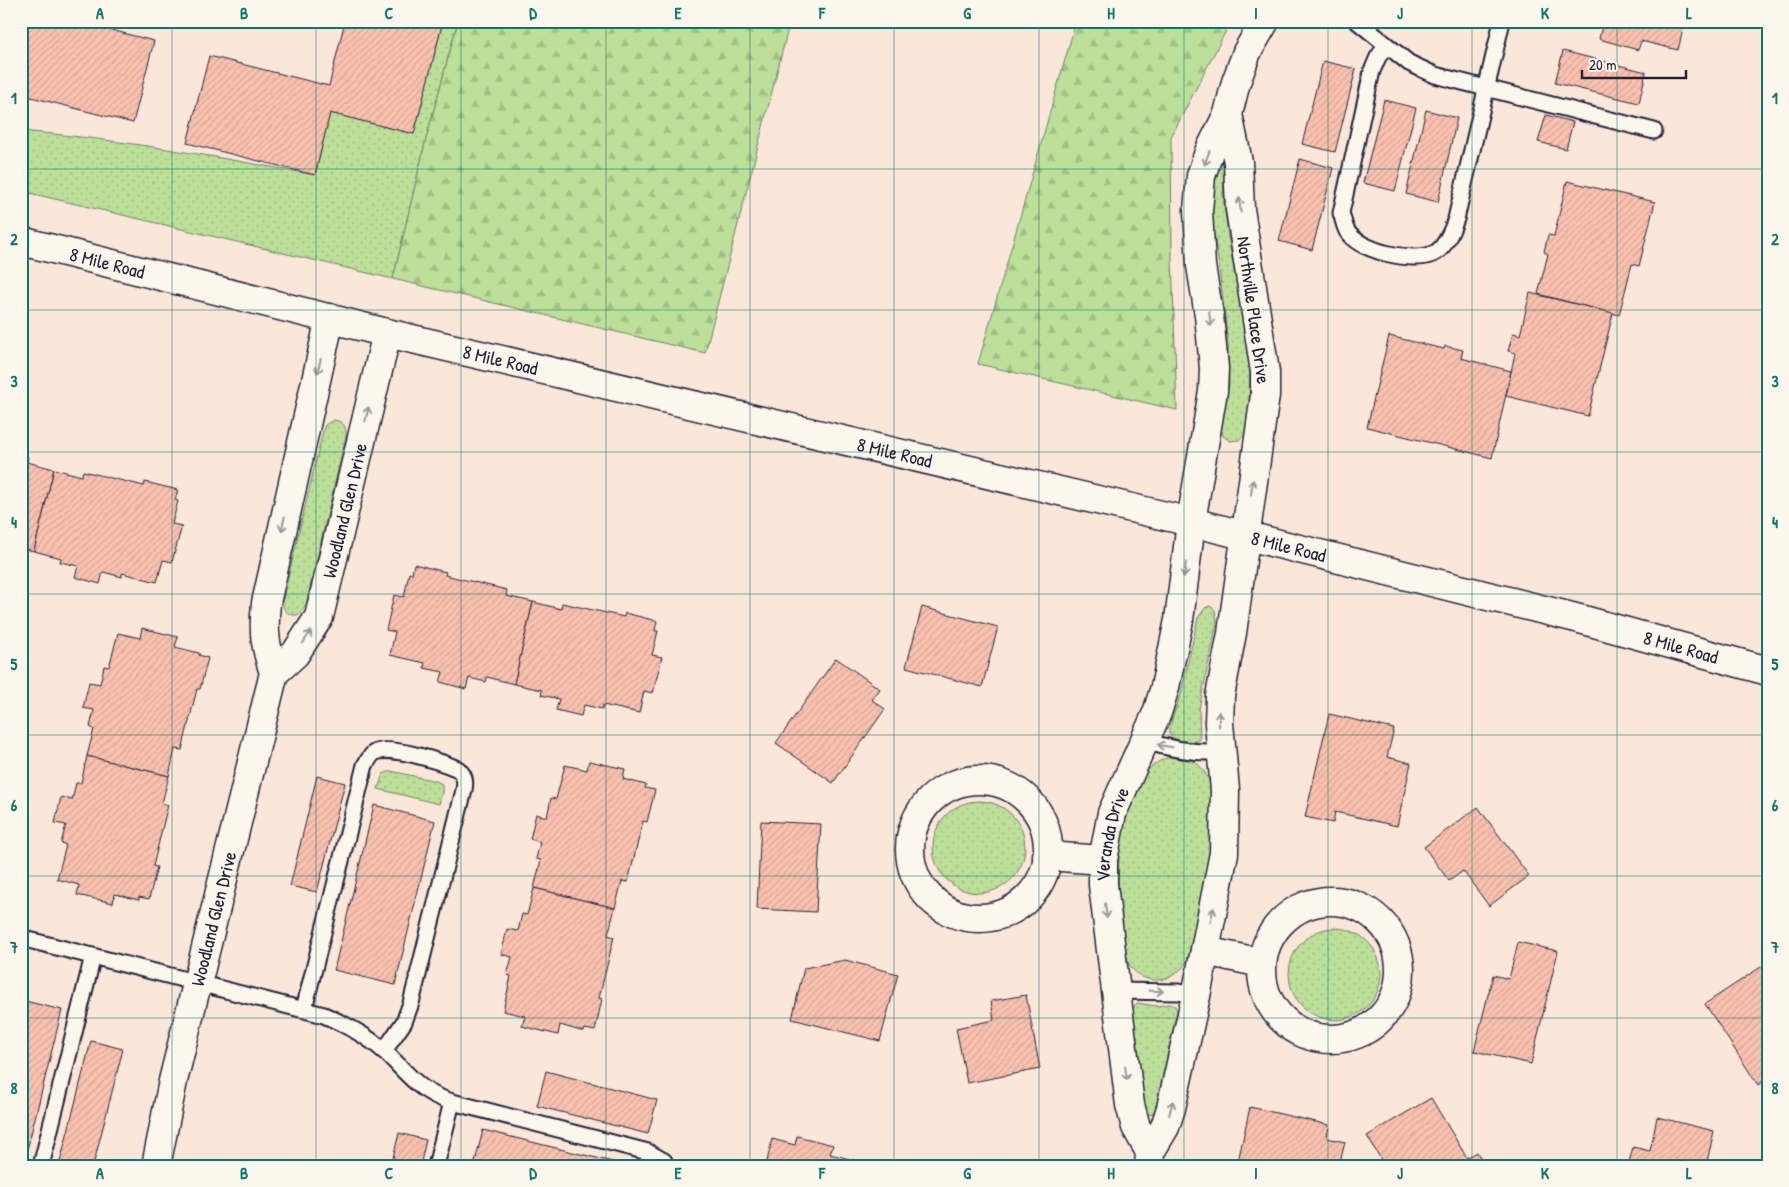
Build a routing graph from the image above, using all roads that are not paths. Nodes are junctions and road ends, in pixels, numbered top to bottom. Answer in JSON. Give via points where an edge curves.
{"nodes":[{"id":1,"x":1266,"y":21,"type":"edge"},
{"id":2,"x":1357,"y":21,"type":"edge"},
{"id":3,"x":1502,"y":21,"type":"edge"},
{"id":4,"x":1386,"y":46,"type":"junction"},
{"id":5,"x":1487,"y":88,"type":"junction"},
{"id":6,"x":1228,"y":114,"type":"junction"},
{"id":7,"x":1654,"y":131,"type":"dead end"},
{"id":8,"x":21,"y":241,"type":"edge"},
{"id":9,"x":330,"y":318,"type":"junction"},
{"id":10,"x":387,"y":333,"type":"junction"},
{"id":11,"x":1192,"y":522,"type":"junction"},
{"id":12,"x":1246,"y":535,"type":"junction"},
{"id":13,"x":1767,"y":671,"type":"edge"},
{"id":14,"x":274,"y":673,"type":"junction"},
{"id":15,"x":1144,"y":740,"type":"junction"},
{"id":16,"x":1221,"y":752,"type":"junction"},
{"id":17,"x":1047,"y":856,"type":"junction"},
{"id":18,"x":1103,"y":860,"type":"junction"},
{"id":19,"x":21,"y":938,"type":"edge"},
{"id":20,"x":1205,"y":951,"type":"junction"},
{"id":21,"x":93,"y":956,"type":"junction"},
{"id":22,"x":1262,"y":963,"type":"junction"},
{"id":23,"x":198,"y":982,"type":"junction"},
{"id":24,"x":1116,"y":991,"type":"junction"},
{"id":25,"x":1196,"y":996,"type":"junction"},
{"id":26,"x":304,"y":1009,"type":"junction"},
{"id":27,"x":384,"y":1051,"type":"junction"},
{"id":28,"x":452,"y":1102,"type":"junction"},
{"id":29,"x":1149,"y":1159,"type":"edge"},
{"id":30,"x":41,"y":1166,"type":"edge"},
{"id":31,"x":156,"y":1166,"type":"edge"},
{"id":32,"x":436,"y":1166,"type":"edge"},
{"id":33,"x":666,"y":1166,"type":"edge"}],
"edges":[{"from":1,"to":6,"type":"street","name":"Northville Place Drive","via":[[1248,52]]},
{"from":2,"to":4,"type":"lane"},
{"from":3,"to":5,"type":"lane"},
{"from":4,"to":5,"type":"lane","via":[[1435,75]]},
{"from":4,"to":5,"type":"lane","via":[[1372,71],[1341,213],[1347,232],[1363,245],[1412,258],[1434,254],[1449,238]]},
{"from":5,"to":7,"type":"lane"},
{"from":6,"to":11,"type":"street","name":"Northville Place Drive","one_way":true,"via":[[1201,176],[1198,211],[1201,266],[1210,315],[1214,368]]},
{"from":12,"to":6,"type":"street","name":"Northville Place Drive","one_way":true,"via":[[1265,395],[1265,372],[1240,209],[1238,162]]},
{"from":8,"to":9,"type":"street","name":"8 Mile Road"},
{"from":9,"to":10,"type":"street","name":"8 Mile Road"},
{"from":9,"to":14,"type":"street","one_way":true,"via":[[266,602],[266,646]]},
{"from":10,"to":11,"type":"street","name":"8 Mile Road"},
{"from":14,"to":10,"type":"street","name":"Woodland Glen Drive","one_way":true,"via":[[296,654],[319,617]]},
{"from":11,"to":12,"type":"street","name":"8 Mile Road"},
{"from":11,"to":15,"type":"street","name":"Veranda Drive","one_way":true,"via":[[1179,620],[1167,677]]},
{"from":12,"to":13,"type":"street","name":"8 Mile Road","via":[[1580,619]]},
{"from":16,"to":12,"type":"street","name":"Veranda Drive","one_way":true,"via":[[1220,696]]},
{"from":14,"to":23,"type":"street","name":"Woodland Glen Drive"},
{"from":16,"to":15,"type":"lane","one_way":true,"via":[[1158,746]]},
{"from":15,"to":18,"type":"street","name":"Veranda Drive","via":[[1112,813]]},
{"from":20,"to":16,"type":"street","name":"Veranda Drive","one_way":true,"via":[[1224,853],[1225,790]]},
{"from":17,"to":17,"type":"street","via":[[1043,822],[1030,802],[1011,787],[988,780],[966,780],[939,792],[928,801],[916,819],[910,840],[910,862],[918,883],[932,900],[951,912],[972,918],[996,916],[1017,906],[1034,890],[1046,867]]},
{"from":17,"to":18,"type":"street"},
{"from":18,"to":24,"type":"street","name":"Veranda Drive","one_way":true},
{"from":19,"to":21,"type":"lane"},
{"from":20,"to":22,"type":"street"},
{"from":20,"to":25,"type":"street","name":"Veranda Drive"},
{"from":21,"to":23,"type":"lane"},
{"from":21,"to":30,"type":"lane"},
{"from":22,"to":22,"type":"street","via":[[1263,985],[1272,1006],[1286,1024],[1305,1035],[1327,1039],[1350,1037],[1372,1027],[1388,1010],[1398,989],[1401,966],[1395,943],[1382,923],[1364,909],[1342,901],[1319,902],[1298,909],[1280,923],[1268,942]]},
{"from":23,"to":26,"type":"lane"},
{"from":23,"to":31,"type":"street","name":"Woodland Glen Drive"},
{"from":24,"to":25,"type":"lane","one_way":true,"via":[[1180,992]]},
{"from":24,"to":29,"type":"street","name":"Veranda Drive","one_way":true,"via":[[1130,1105]]},
{"from":29,"to":25,"type":"street","name":"Veranda Drive","one_way":true,"via":[[1171,1108]]},
{"from":26,"to":27,"type":"lane","via":[[347,1025]]},
{"from":26,"to":27,"type":"lane","via":[[365,765],[370,757],[375,752],[393,750],[458,768],[464,774],[464,790],[411,1003],[404,1022]]},
{"from":27,"to":28,"type":"lane","via":[[423,1089]]},
{"from":28,"to":32,"type":"lane"},
{"from":28,"to":33,"type":"lane","via":[[648,1152],[664,1161]]}]}
